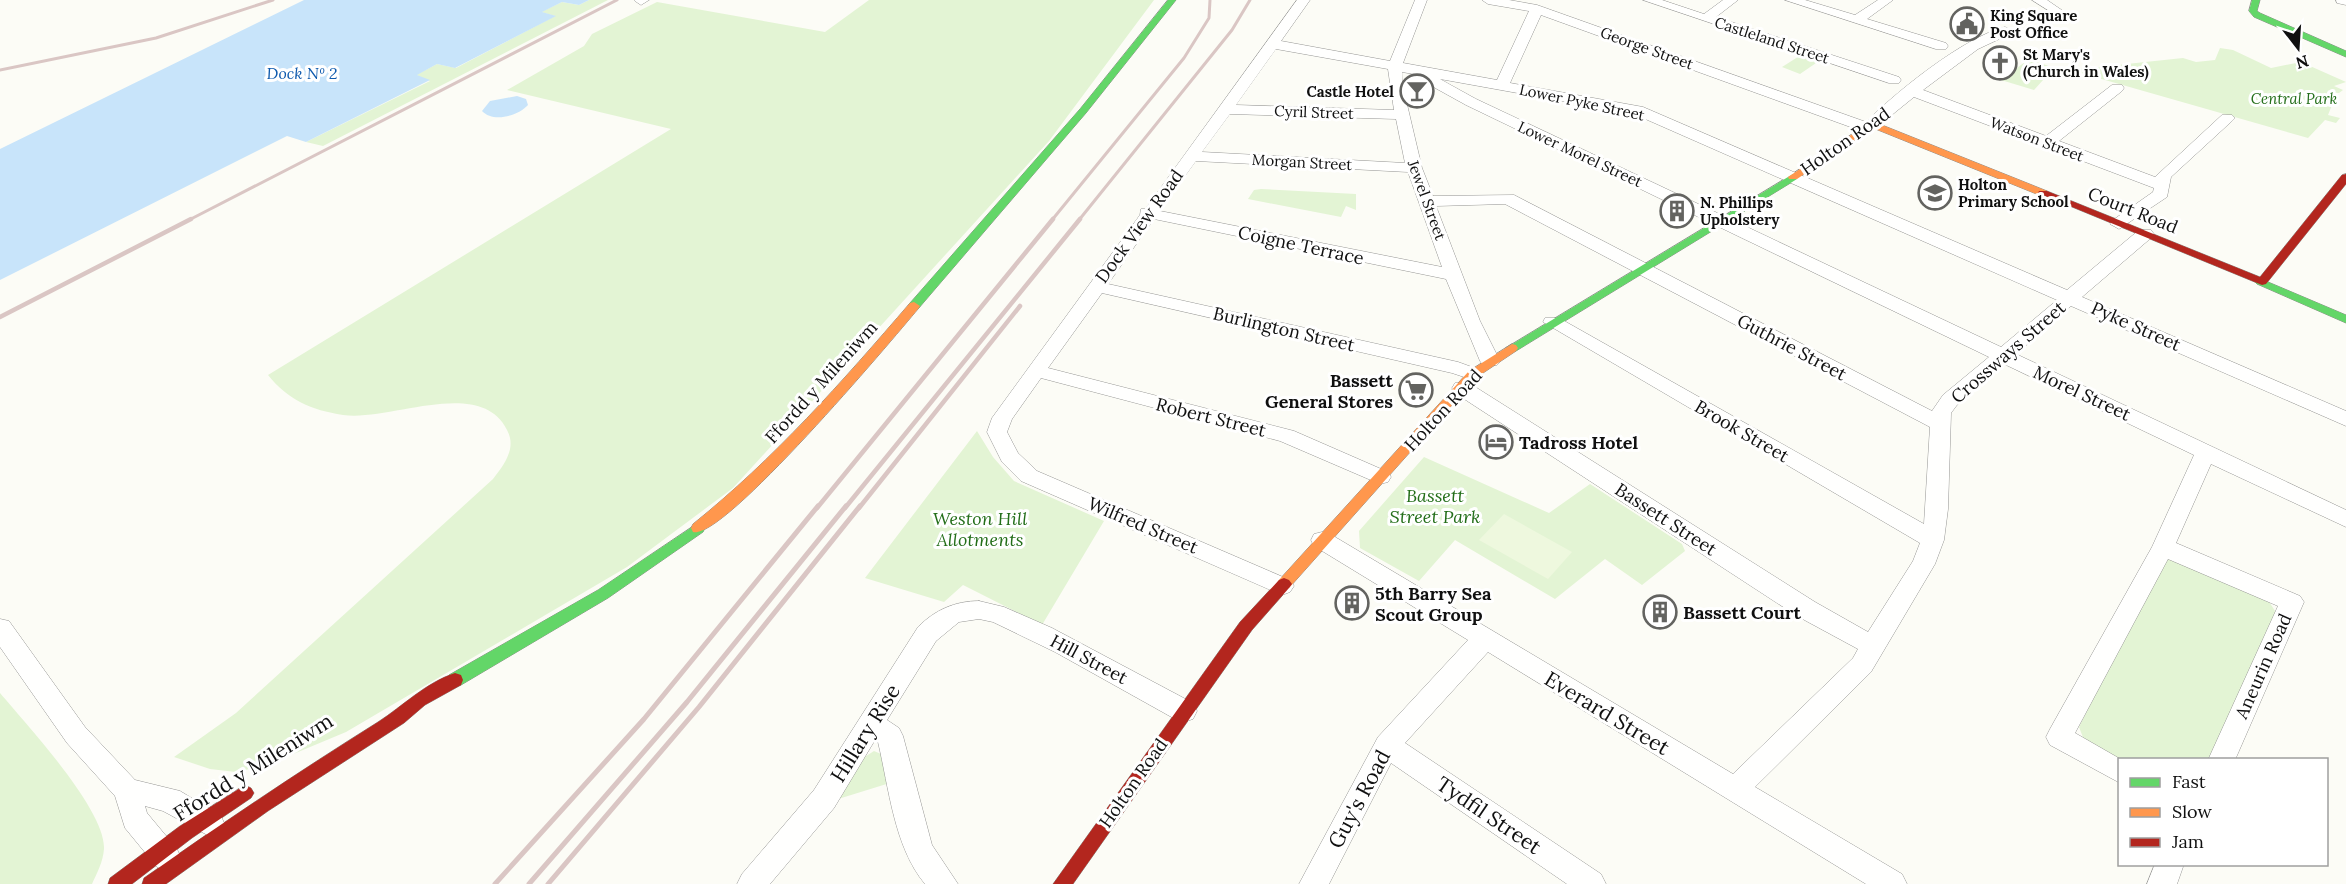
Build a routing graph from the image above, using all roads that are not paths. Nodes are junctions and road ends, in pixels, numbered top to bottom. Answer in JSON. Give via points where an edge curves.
{"nodes":[{"id":1,"x":1173,"y":0,"type":"edge"},
{"id":2,"x":1304,"y":0,"type":"edge"},
{"id":3,"x":1421,"y":0,"type":"edge"},
{"id":4,"x":1488,"y":0,"type":"edge"},
{"id":5,"x":1649,"y":0,"type":"edge"},
{"id":6,"x":1732,"y":0,"type":"edge"},
{"id":7,"x":1791,"y":0,"type":"edge"},
{"id":8,"x":1887,"y":0,"type":"edge"},
{"id":9,"x":2038,"y":0,"type":"edge"},
{"id":10,"x":2254,"y":4,"type":"edge"},
{"id":11,"x":1537,"y":9,"type":"junction"},
{"id":12,"x":2060,"y":13,"type":"dead end"},
{"id":13,"x":1707,"y":18,"type":"junction"},
{"id":14,"x":1857,"y":20,"type":"junction"},
{"id":15,"x":2005,"y":30,"type":"dead end"},
{"id":16,"x":1272,"y":44,"type":"junction"},
{"id":17,"x":1941,"y":46,"type":"dead end"},
{"id":18,"x":2346,"y":54,"type":"edge"},
{"id":19,"x":1395,"y":66,"type":"junction"},
{"id":20,"x":1436,"y":80,"type":"junction"},
{"id":21,"x":1893,"y":80,"type":"dead end"},
{"id":22,"x":1502,"y":85,"type":"junction"},
{"id":23,"x":2117,"y":88,"type":"dead end"},
{"id":24,"x":1913,"y":91,"type":"junction"},
{"id":25,"x":1226,"y":109,"type":"junction"},
{"id":26,"x":1402,"y":115,"type":"junction"},
{"id":27,"x":2227,"y":118,"type":"dead end"},
{"id":28,"x":1869,"y":126,"type":"junction"},
{"id":29,"x":2046,"y":143,"type":"junction"},
{"id":30,"x":1191,"y":156,"type":"junction"},
{"id":31,"x":1414,"y":168,"type":"junction"},
{"id":32,"x":2346,"y":177,"type":"edge"},
{"id":33,"x":1793,"y":178,"type":"junction"},
{"id":34,"x":2161,"y":185,"type":"junction"},
{"id":35,"x":1428,"y":201,"type":"junction"},
{"id":36,"x":1147,"y":213,"type":"junction"},
{"id":37,"x":1721,"y":221,"type":"junction"},
{"id":38,"x":2119,"y":224,"type":"junction"},
{"id":39,"x":2145,"y":234,"type":"junction"},
{"id":40,"x":1643,"y":269,"type":"junction"},
{"id":41,"x":1454,"y":275,"type":"junction"},
{"id":42,"x":2262,"y":282,"type":"junction"},
{"id":43,"x":1095,"y":286,"type":"junction"},
{"id":44,"x":2070,"y":298,"type":"junction"},
{"id":45,"x":2346,"y":319,"type":"edge"},
{"id":46,"x":1552,"y":322,"type":"junction"},
{"id":47,"x":2002,"y":355,"type":"junction"},
{"id":48,"x":1491,"y":361,"type":"junction"},
{"id":49,"x":1037,"y":371,"type":"junction"},
{"id":50,"x":1467,"y":381,"type":"junction"},
{"id":51,"x":2346,"y":419,"type":"edge"},
{"id":52,"x":1941,"y":424,"type":"junction"},
{"id":53,"x":2206,"y":452,"type":"junction"},
{"id":54,"x":1010,"y":457,"type":"joint"},
{"id":55,"x":1380,"y":477,"type":"junction"},
{"id":56,"x":2346,"y":519,"type":"edge"},
{"id":57,"x":1322,"y":540,"type":"junction"},
{"id":58,"x":1933,"y":540,"type":"junction"},
{"id":59,"x":2163,"y":547,"type":"junction"},
{"id":60,"x":1282,"y":586,"type":"junction"},
{"id":61,"x":991,"y":611,"type":"joint"},
{"id":62,"x":0,"y":628,"type":"edge"},
{"id":63,"x":1484,"y":640,"type":"junction"},
{"id":64,"x":1873,"y":646,"type":"junction"},
{"id":65,"x":419,"y":700,"type":"junction"},
{"id":66,"x":1184,"y":711,"type":"junction"},
{"id":67,"x":871,"y":724,"type":"junction"},
{"id":68,"x":342,"y":736,"type":"dead end"},
{"id":69,"x":1387,"y":745,"type":"junction"},
{"id":70,"x":2221,"y":758,"type":"edge"},
{"id":71,"x":2118,"y":771,"type":"edge"},
{"id":72,"x":255,"y":787,"type":"dead end"},
{"id":73,"x":1736,"y":789,"type":"junction"},
{"id":74,"x":127,"y":790,"type":"junction"},
{"id":75,"x":213,"y":827,"type":"junction"},
{"id":76,"x":168,"y":859,"type":"junction"},
{"id":77,"x":2169,"y":866,"type":"edge"},
{"id":78,"x":117,"y":884,"type":"edge"},
{"id":79,"x":151,"y":884,"type":"edge"},
{"id":80,"x":752,"y":884,"type":"edge"},
{"id":81,"x":943,"y":884,"type":"edge"},
{"id":82,"x":1062,"y":884,"type":"edge"},
{"id":83,"x":1314,"y":884,"type":"edge"},
{"id":84,"x":1591,"y":884,"type":"edge"},
{"id":85,"x":1893,"y":884,"type":"edge"},
{"id":86,"x":2162,"y":884,"type":"edge"}],
"edges":[{"from":1,"to":65,"type":"street","name":"Ffordd y Mileniwm","via":[[1026,179],[764,471],[705,522],[628,577]]},
{"from":2,"to":16,"type":"street","name":"Dock View Road"},
{"from":3,"to":19,"type":"street","name":"Jewel Street"},
{"from":4,"to":11,"type":"street","name":"George Street"},
{"from":5,"to":13,"type":"street","name":"Castleland Street"},
{"from":6,"to":13,"type":"street"},
{"from":7,"to":14,"type":"street"},
{"from":8,"to":14,"type":"street"},
{"from":9,"to":12,"type":"street"},
{"from":10,"to":18,"type":"street","via":[[2257,15],[2268,21]]},
{"from":11,"to":22,"type":"street"},
{"from":11,"to":28,"type":"street","name":"George Street"},
{"from":13,"to":21,"type":"street","name":"Castleland Street"},
{"from":14,"to":17,"type":"street"},
{"from":15,"to":24,"type":"street","name":"Holton Road","via":[[1992,34]]},
{"from":16,"to":19,"type":"street","name":"Lower Pyke Street"},
{"from":16,"to":25,"type":"street","name":"Dock View Road"},
{"from":19,"to":20,"type":"street","name":"Lower Pyke Street"},
{"from":19,"to":26,"type":"street","name":"Jewel Street"},
{"from":20,"to":22,"type":"street","name":"Lower Pyke Street"},
{"from":20,"to":37,"type":"street","name":"Lower Morel Street"},
{"from":22,"to":33,"type":"street","name":"Lower Pyke Street","via":[[1638,110]]},
{"from":23,"to":29,"type":"street"},
{"from":24,"to":28,"type":"street","name":"Holton Road"},
{"from":24,"to":29,"type":"street","name":"Watson Street"},
{"from":25,"to":26,"type":"street","name":"Cyril Street"},
{"from":25,"to":30,"type":"street","name":"Dock View Road"},
{"from":26,"to":31,"type":"street","name":"Jewel Street"},
{"from":27,"to":34,"type":"street","via":[[2163,176]]},
{"from":28,"to":33,"type":"street","name":"Holton Road"},
{"from":28,"to":38,"type":"street","name":"Court Road"},
{"from":29,"to":34,"type":"street","name":"Watson Street"},
{"from":30,"to":31,"type":"street","name":"Morgan Street"},
{"from":30,"to":36,"type":"street","name":"Dock View Road"},
{"from":31,"to":35,"type":"street","name":"Jewel Street"},
{"from":32,"to":42,"type":"street"},
{"from":33,"to":37,"type":"street","name":"Holton Road"},
{"from":33,"to":44,"type":"street","name":"Pyke Street"},
{"from":34,"to":38,"type":"street","via":[[2161,194]]},
{"from":35,"to":40,"type":"street","name":"Guthrie Street","via":[[1508,199]]},
{"from":35,"to":41,"type":"street","name":"Jewel Street"},
{"from":36,"to":41,"type":"street","name":"Coigne Terrace"},
{"from":36,"to":43,"type":"street","name":"Dock View Road"},
{"from":37,"to":40,"type":"street","name":"Holton Road"},
{"from":37,"to":47,"type":"street","name":"Morel Street"},
{"from":38,"to":39,"type":"street","name":"Court Road"},
{"from":39,"to":42,"type":"street","name":"Court Road"},
{"from":39,"to":44,"type":"street","name":"Crossways Street"},
{"from":40,"to":46,"type":"street","name":"Holton Road"},
{"from":40,"to":52,"type":"street","name":"Guthrie Street"},
{"from":41,"to":48,"type":"street","name":"Jewel Street"},
{"from":42,"to":45,"type":"street","name":"Court Road"},
{"from":43,"to":49,"type":"street","name":"Dock View Road"},
{"from":43,"to":50,"type":"street","name":"Burlington Street","via":[[1458,368]]},
{"from":44,"to":47,"type":"street","name":"Crossways Street"},
{"from":44,"to":51,"type":"street","name":"Pyke Street"},
{"from":46,"to":48,"type":"street","name":"Holton Road"},
{"from":46,"to":58,"type":"street","name":"Brook Street"},
{"from":47,"to":52,"type":"street","name":"Crossways Street","via":[[1950,400],[1941,413]]},
{"from":47,"to":53,"type":"street","name":"Morel Street"},
{"from":48,"to":50,"type":"street","name":"Holton Road"},
{"from":49,"to":54,"type":"street","name":"Dock View Road","via":[[1002,418],[997,432]]},
{"from":49,"to":55,"type":"street","name":"Robert Street","via":[[1287,436]]},
{"from":50,"to":55,"type":"street","name":"Holton Road"},
{"from":50,"to":64,"type":"street","name":"Bassett Street","via":[[1806,609]]},
{"from":52,"to":58,"type":"street","name":"Crossways Street"},
{"from":53,"to":56,"type":"street","name":"Morel Street"},
{"from":53,"to":59,"type":"street"},
{"from":54,"to":60,"type":"street","name":"Wilfred Street","via":[[1029,476],[1055,489]]},
{"from":55,"to":57,"type":"street","name":"Holton Road"},
{"from":57,"to":60,"type":"street","name":"Holton Road"},
{"from":57,"to":63,"type":"street","name":"Everard Street"},
{"from":58,"to":64,"type":"street","name":"Crossways Street","via":[[1923,564]]},
{"from":59,"to":70,"type":"street","name":"Aneurin Road","via":[[2292,602]]},
{"from":59,"to":71,"type":"street","via":[[2059,737]]},
{"from":60,"to":66,"type":"street","name":"Holton Road","via":[[1246,626]]},
{"from":61,"to":66,"type":"street","name":"Hill Street","via":[[1044,635]]},
{"from":61,"to":67,"type":"street","name":"Hillary Rise","via":[[956,613],[935,625]]},
{"from":62,"to":74,"type":"street","via":[[76,735]]},
{"from":63,"to":69,"type":"street","name":"Guy's Road"},
{"from":63,"to":73,"type":"street","name":"Everard Street"},
{"from":64,"to":73,"type":"street","name":"Crossways Street","via":[[1862,665]]},
{"from":65,"to":68,"type":"street","name":"Ffordd y Mileniwm","via":[[392,708]]},
{"from":65,"to":75,"type":"street","name":"Ffordd y Mileniwm","via":[[398,718]]},
{"from":66,"to":82,"type":"street","name":"Holton Road"},
{"from":67,"to":80,"type":"street","name":"Hillary Rise","via":[[824,799]]},
{"from":67,"to":81,"type":"street","via":[[890,736],[918,848]]},
{"from":69,"to":83,"type":"street","name":"Guy's Road"},
{"from":69,"to":84,"type":"street","name":"Tydfil Street"},
{"from":72,"to":75,"type":"street","name":"Ffordd y Mileniwm"},
{"from":73,"to":85,"type":"street","name":"Everard Street"},
{"from":74,"to":75,"type":"street","via":[[170,800]]},
{"from":74,"to":76,"type":"street","via":[[135,819]]},
{"from":75,"to":76,"type":"street","name":"Ffordd y Mileniwm"},
{"from":75,"to":76,"type":"street","name":"Ffordd y Mileniwm"},
{"from":76,"to":78,"type":"street","name":"Ffordd y Mileniwm"},
{"from":76,"to":79,"type":"street","name":"Ffordd y Mileniwm"},
{"from":77,"to":86,"type":"street"}]}
